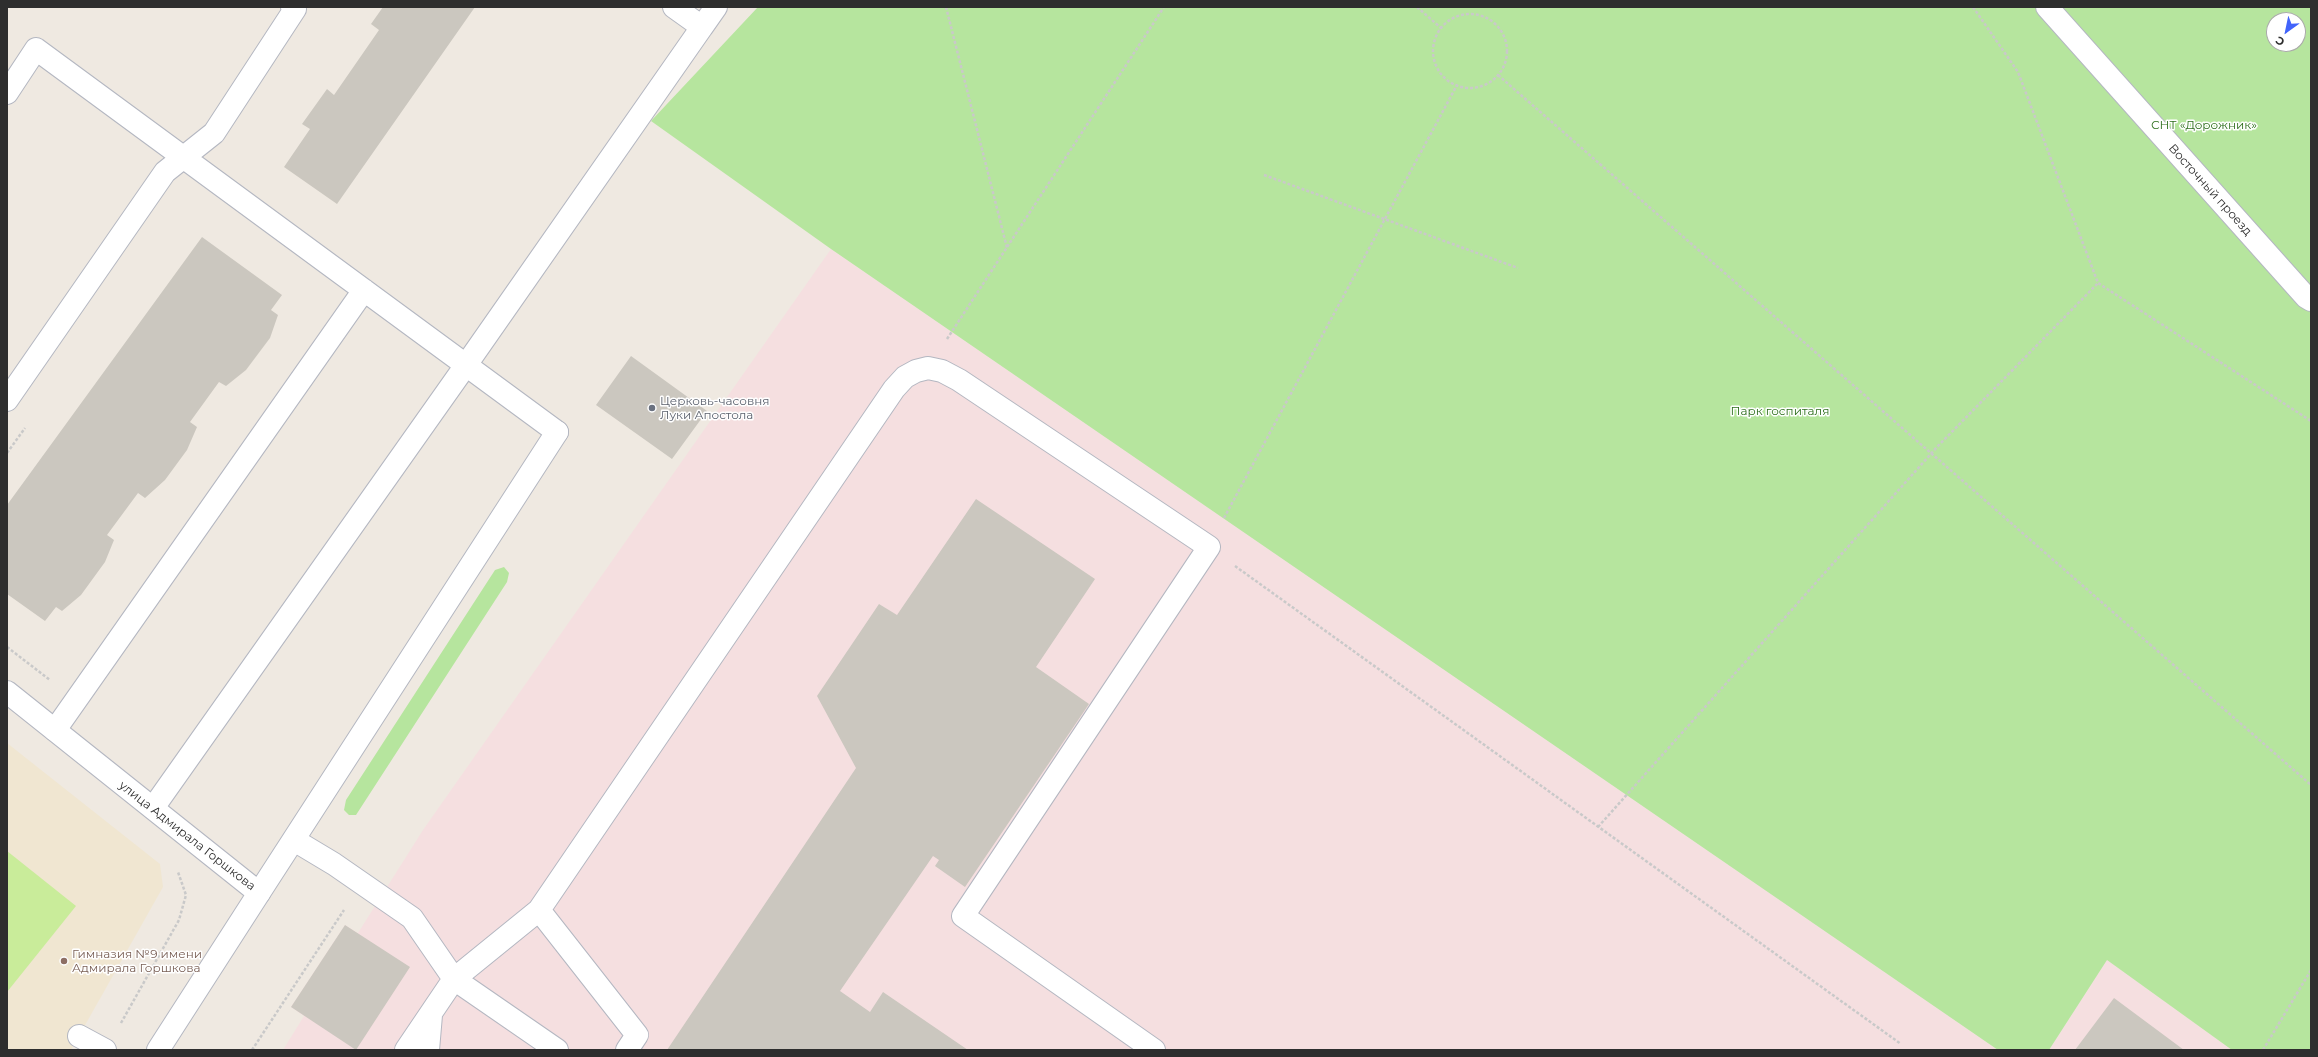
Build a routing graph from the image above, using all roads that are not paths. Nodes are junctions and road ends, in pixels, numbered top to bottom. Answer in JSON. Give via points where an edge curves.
{"nodes":[{"id":1,"x":292,"y":7,"type":"edge"},
{"id":2,"x":674,"y":7,"type":"edge"},
{"id":3,"x":716,"y":7,"type":"edge"},
{"id":4,"x":2047,"y":7,"type":"edge"},
{"id":5,"x":702,"y":27,"type":"junction"},
{"id":6,"x":7,"y":92,"type":"edge"},
{"id":7,"x":184,"y":158,"type":"junction"},
{"id":8,"x":364,"y":290,"type":"junction"},
{"id":9,"x":2311,"y":300,"type":"edge"},
{"id":10,"x":466,"y":365,"type":"junction"},
{"id":11,"x":7,"y":400,"type":"edge"},
{"id":12,"x":7,"y":692,"type":"edge"},
{"id":13,"x":55,"y":730,"type":"junction"},
{"id":14,"x":153,"y":808,"type":"junction"},
{"id":15,"x":294,"y":840,"type":"junction"},
{"id":16,"x":259,"y":893,"type":"junction"},
{"id":17,"x":538,"y":910,"type":"junction"},
{"id":18,"x":454,"y":979,"type":"junction"},
{"id":19,"x":432,"y":1013,"type":"junction"},
{"id":20,"x":79,"y":1036,"type":"dead end"},
{"id":21,"x":105,"y":1050,"type":"edge"},
{"id":22,"x":158,"y":1050,"type":"edge"},
{"id":23,"x":406,"y":1050,"type":"edge"},
{"id":24,"x":428,"y":1050,"type":"edge"},
{"id":25,"x":557,"y":1050,"type":"edge"},
{"id":26,"x":627,"y":1050,"type":"edge"},
{"id":27,"x":1154,"y":1050,"type":"edge"}],
"edges":[{"from":1,"to":7,"type":"street","via":[[295,10],[214,133]]},
{"from":2,"to":5,"type":"street"},
{"from":3,"to":5,"type":"street"},
{"from":4,"to":9,"type":"street","name":"Восточный проезд"},
{"from":5,"to":10,"type":"street"},
{"from":6,"to":7,"type":"street","via":[[36,49]]},
{"from":7,"to":8,"type":"street"},
{"from":7,"to":11,"type":"street","via":[[165,172]]},
{"from":8,"to":10,"type":"street"},
{"from":8,"to":13,"type":"street"},
{"from":10,"to":14,"type":"street"},
{"from":10,"to":15,"type":"street","via":[[557,432]]},
{"from":12,"to":13,"type":"street","name":"улица Адмирала Горшкова"},
{"from":13,"to":14,"type":"street","name":"улица Адмирала Горшкова"},
{"from":14,"to":16,"type":"street","name":"улица Адмирала Горшкова"},
{"from":15,"to":16,"type":"street"},
{"from":15,"to":18,"type":"street","via":[[334,864],[412,918]]},
{"from":16,"to":22,"type":"street","name":"улица Адмирала Горшкова"},
{"from":17,"to":18,"type":"street"},
{"from":17,"to":26,"type":"street","via":[[637,1035]]},
{"from":17,"to":27,"type":"street","via":[[894,389],[916,370],[928,368],[942,371],[1209,547],[963,916]]},
{"from":18,"to":19,"type":"street"},
{"from":18,"to":25,"type":"street"},
{"from":19,"to":23,"type":"street"},
{"from":19,"to":24,"type":"street"},
{"from":20,"to":21,"type":"street"}]}
